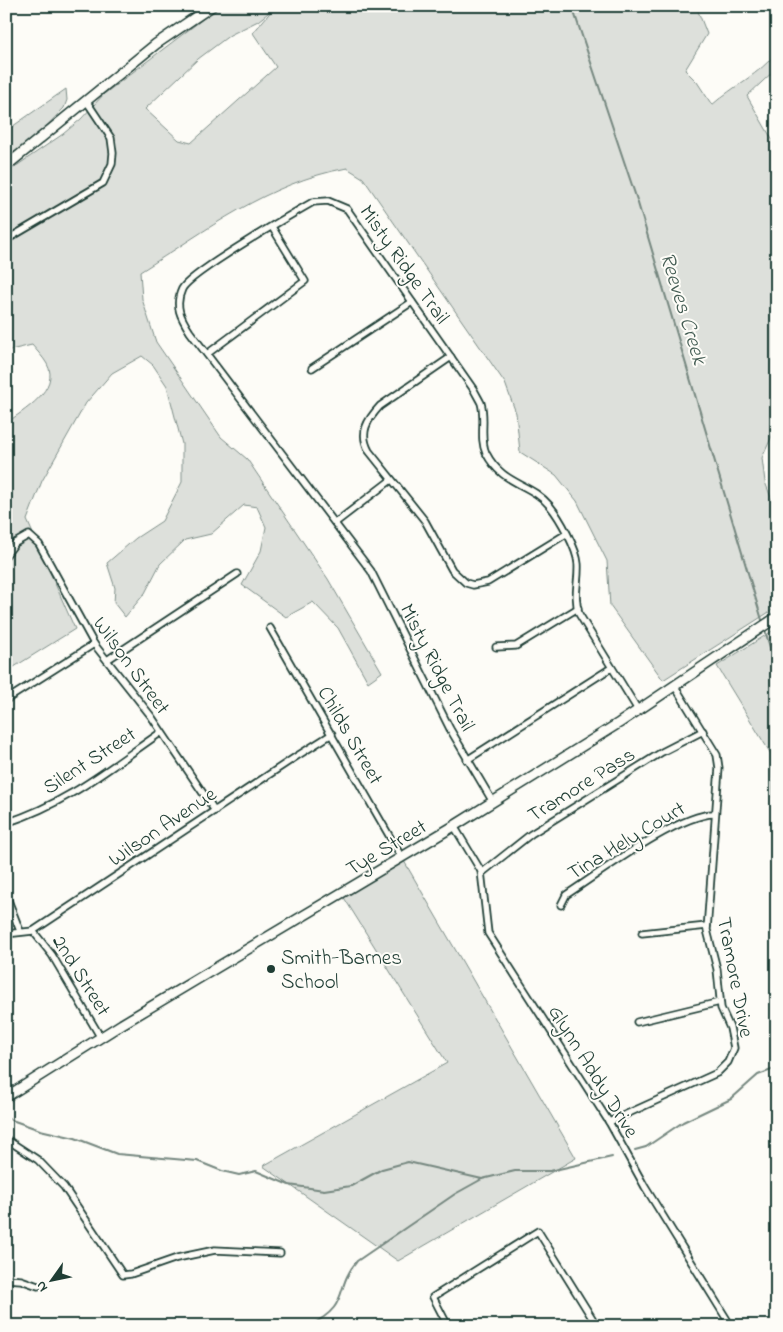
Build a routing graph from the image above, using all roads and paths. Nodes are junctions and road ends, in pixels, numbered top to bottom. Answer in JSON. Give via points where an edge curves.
{"nodes":[{"id":1,"x":212,"y":6,"type":"edge"},
{"id":2,"x":87,"y":102,"type":"junction"},
{"id":3,"x":6,"y":166,"type":"edge"},
{"id":4,"x":272,"y":227,"type":"junction"},
{"id":5,"x":6,"y":240,"type":"edge"},
{"id":6,"x":412,"y":302,"type":"junction"},
{"id":7,"x":207,"y":354,"type":"junction"},
{"id":8,"x":451,"y":358,"type":"junction"},
{"id":9,"x":312,"y":368,"type":"dead end"},
{"id":10,"x":391,"y":480,"type":"junction"},
{"id":11,"x":336,"y":523,"type":"junction"},
{"id":12,"x":566,"y":534,"type":"junction"},
{"id":13,"x":6,"y":555,"type":"edge"},
{"id":14,"x":237,"y":574,"type":"dead end"},
{"id":15,"x":578,"y":608,"type":"junction"},
{"id":16,"x":777,"y":617,"type":"edge"},
{"id":17,"x":270,"y":628,"type":"dead end"},
{"id":18,"x":94,"y":644,"type":"junction"},
{"id":19,"x":496,"y":647,"type":"dead end"},
{"id":20,"x":106,"y":660,"type":"junction"},
{"id":21,"x":611,"y":668,"type":"junction"},
{"id":22,"x":674,"y":686,"type":"junction"},
{"id":23,"x":6,"y":700,"type":"edge"},
{"id":24,"x":638,"y":710,"type":"junction"},
{"id":25,"x":703,"y":731,"type":"junction"},
{"id":26,"x":160,"y":732,"type":"junction"},
{"id":27,"x":332,"y":734,"type":"junction"},
{"id":28,"x":467,"y":760,"type":"junction"},
{"id":29,"x":493,"y":802,"type":"junction"},
{"id":30,"x":215,"y":811,"type":"junction"},
{"id":31,"x":714,"y":814,"type":"junction"},
{"id":32,"x":6,"y":822,"type":"edge"},
{"id":33,"x":454,"y":826,"type":"junction"},
{"id":34,"x":402,"y":858,"type":"junction"},
{"id":35,"x":481,"y":871,"type":"junction"},
{"id":36,"x":6,"y":895,"type":"edge"},
{"id":37,"x":561,"y":905,"type":"dead end"},
{"id":38,"x":707,"y":926,"type":"junction"},
{"id":39,"x":20,"y":931,"type":"junction"},
{"id":40,"x":34,"y":931,"type":"junction"},
{"id":41,"x":642,"y":933,"type":"dead end"},
{"id":42,"x":6,"y":934,"type":"edge"},
{"id":43,"x":720,"y":1002,"type":"junction"},
{"id":44,"x":637,"y":1022,"type":"dead end"},
{"id":45,"x":101,"y":1038,"type":"junction"},
{"id":46,"x":6,"y":1097,"type":"edge"},
{"id":47,"x":609,"y":1122,"type":"junction"},
{"id":48,"x":6,"y":1139,"type":"edge"},
{"id":49,"x":280,"y":1253,"type":"dead end"},
{"id":50,"x":6,"y":1279,"type":"edge"},
{"id":51,"x":38,"y":1286,"type":"dead end"},
{"id":52,"x":448,"y":1326,"type":"edge"},
{"id":53,"x":597,"y":1326,"type":"edge"},
{"id":54,"x":731,"y":1326,"type":"edge"}],
"edges":[{"from":1,"to":2,"type":"street","via":[[156,44]]},
{"from":2,"to":3,"type":"street"},
{"from":2,"to":5,"type":"street","via":[[111,138],[114,152],[103,183]]},
{"from":4,"to":6,"type":"street","name":"Misty Ridge Trail","via":[[314,202],[340,204],[354,216]]},
{"from":4,"to":7,"type":"street","name":"Misty Ridge Trail","via":[[191,279],[183,288],[178,308],[181,318]]},
{"from":4,"to":7,"type":"street","via":[[305,281]]},
{"from":6,"to":8,"type":"street","name":"Misty Ridge Trail"},
{"from":6,"to":9,"type":"street"},
{"from":7,"to":11,"type":"street","name":"Misty Ridge Trail"},
{"from":8,"to":10,"type":"street","via":[[380,406],[365,425],[364,441]]},
{"from":8,"to":12,"type":"street","name":"Misty Ridge Trail","via":[[481,403],[485,451],[507,479],[550,506]]},
{"from":10,"to":11,"type":"street"},
{"from":10,"to":12,"type":"street","via":[[425,522],[452,570],[472,585],[488,582]]},
{"from":11,"to":28,"type":"street","name":"Misty Ridge Trail","via":[[371,571]]},
{"from":12,"to":15,"type":"street","name":"Misty Ridge Trail","via":[[577,555],[575,600]]},
{"from":13,"to":18,"type":"street","name":"Wilson Street","via":[[15,542],[29,534],[39,544]]},
{"from":14,"to":20,"type":"street"},
{"from":15,"to":19,"type":"street","via":[[516,646]]},
{"from":15,"to":21,"type":"street","name":"Misty Ridge Trail"},
{"from":16,"to":22,"type":"street","name":"Tye Street"},
{"from":17,"to":27,"type":"street","name":"Childs Street"},
{"from":18,"to":20,"type":"street","name":"Wilson Street"},
{"from":18,"to":23,"type":"street"},
{"from":20,"to":26,"type":"street","name":"Wilson Street"},
{"from":21,"to":24,"type":"street","name":"Misty Ridge Trail"},
{"from":21,"to":28,"type":"street"},
{"from":22,"to":24,"type":"street","name":"Tye Street"},
{"from":22,"to":25,"type":"street","name":"Tramore Drive"},
{"from":24,"to":29,"type":"street","name":"Tye Street"},
{"from":25,"to":31,"type":"street","name":"Tramore Drive","via":[[717,754],[719,768]]},
{"from":25,"to":35,"type":"street","name":"Tramore Pass","via":[[662,752],[531,834],[506,856]]},
{"from":26,"to":30,"type":"street","name":"Wilson Street"},
{"from":26,"to":32,"type":"street","name":"Silent Street","via":[[59,802]]},
{"from":27,"to":30,"type":"street","name":"Wilson Avenue"},
{"from":27,"to":34,"type":"street","name":"Childs Street"},
{"from":28,"to":29,"type":"street","name":"Misty Ridge Trail"},
{"from":29,"to":33,"type":"street","name":"Tye Street"},
{"from":30,"to":40,"type":"street","name":"Wilson Avenue"},
{"from":31,"to":37,"type":"street","name":"Tina Hely Court","via":[[685,820],[662,833],[566,895]]},
{"from":31,"to":38,"type":"street","name":"Tramore Drive"},
{"from":33,"to":34,"type":"street","name":"Tye Street"},
{"from":33,"to":35,"type":"street","name":"Glynn Addy Drive"},
{"from":34,"to":45,"type":"street","name":"Tye Street"},
{"from":35,"to":47,"type":"street","name":"Glynn Addy Drive","via":[[488,933]]},
{"from":36,"to":39,"type":"street","name":"2nd Street"},
{"from":38,"to":41,"type":"street"},
{"from":38,"to":43,"type":"street","name":"Tramore Drive","via":[[717,969]]},
{"from":39,"to":40,"type":"street"},
{"from":39,"to":42,"type":"street"},
{"from":40,"to":45,"type":"street","name":"2nd Street","via":[[52,955]]},
{"from":43,"to":44,"type":"street"},
{"from":43,"to":47,"type":"street","name":"Tramore Drive","via":[[734,1048],[728,1062],[717,1073]]},
{"from":45,"to":46,"type":"street","name":"Tye Street"},
{"from":47,"to":54,"type":"street","name":"Glynn Addy Drive"},
{"from":48,"to":49,"type":"street","via":[[38,1160],[64,1187],[123,1275],[215,1250]]},
{"from":50,"to":51,"type":"street"},
{"from":52,"to":53,"type":"street","via":[[433,1297],[538,1231]]}]}
